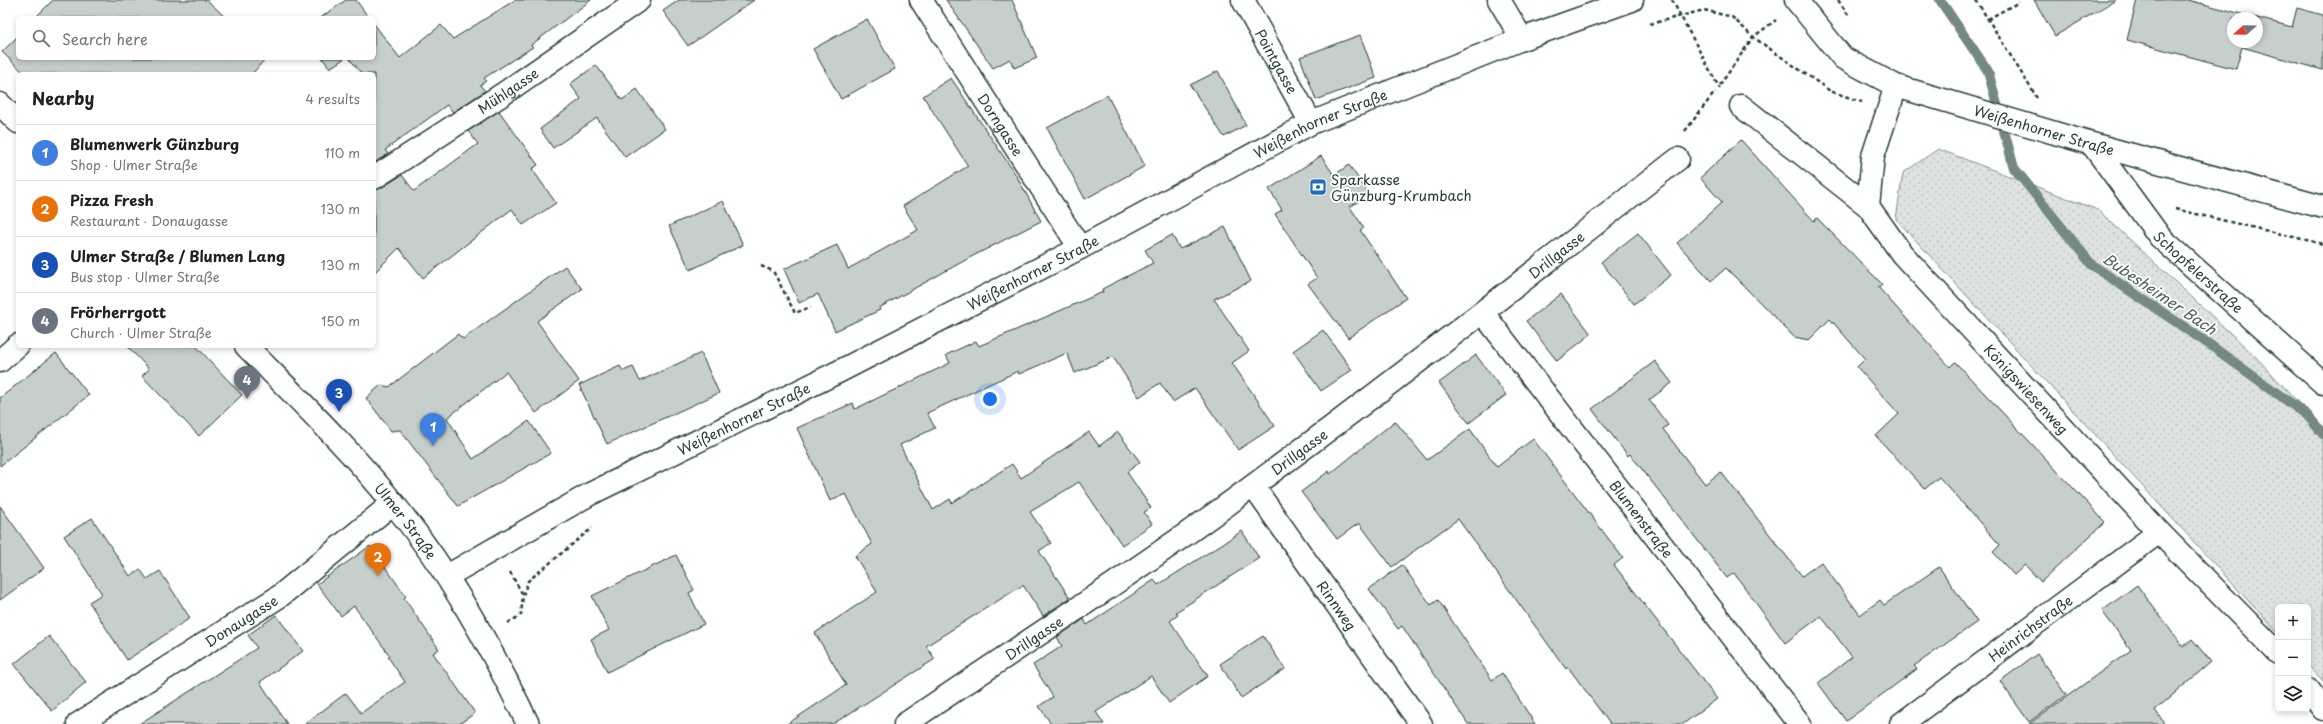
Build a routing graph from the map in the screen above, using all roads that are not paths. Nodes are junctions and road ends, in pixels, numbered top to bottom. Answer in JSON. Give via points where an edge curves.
{"nodes":[{"id":1,"x":639,"y":0,"type":"edge"},
{"id":2,"x":921,"y":0,"type":"edge"},
{"id":3,"x":1242,"y":0,"type":"edge"},
{"id":4,"x":1499,"y":0,"type":"edge"},
{"id":5,"x":1632,"y":0,"type":"edge"},
{"id":6,"x":1797,"y":2,"type":"edge"},
{"id":7,"x":1522,"y":39,"type":"junction"},
{"id":8,"x":1896,"y":86,"type":"junction"},
{"id":9,"x":0,"y":104,"type":"edge"},
{"id":10,"x":1741,"y":106,"type":"dead end"},
{"id":11,"x":16,"y":120,"type":"edge"},
{"id":12,"x":1311,"y":123,"type":"junction"},
{"id":13,"x":2092,"y":144,"type":"junction"},
{"id":14,"x":1678,"y":159,"type":"road end"},
{"id":15,"x":376,"y":177,"type":"edge"},
{"id":16,"x":1868,"y":206,"type":"junction"},
{"id":17,"x":2323,"y":207,"type":"edge"},
{"id":18,"x":1080,"y":248,"type":"junction"},
{"id":19,"x":1483,"y":313,"type":"junction"},
{"id":20,"x":16,"y":347,"type":"edge"},
{"id":21,"x":248,"y":348,"type":"edge"},
{"id":22,"x":0,"y":362,"type":"edge"},
{"id":23,"x":2323,"y":384,"type":"edge"},
{"id":24,"x":1253,"y":486,"type":"junction"},
{"id":25,"x":393,"y":503,"type":"junction"},
{"id":26,"x":2159,"y":532,"type":"junction"},
{"id":27,"x":447,"y":576,"type":"junction"},
{"id":28,"x":2275,"y":650,"type":"edge"},
{"id":29,"x":2311,"y":693,"type":"edge"},
{"id":30,"x":2323,"y":709,"type":"edge"},
{"id":31,"x":78,"y":724,"type":"edge"},
{"id":32,"x":528,"y":724,"type":"edge"},
{"id":33,"x":904,"y":724,"type":"edge"},
{"id":34,"x":1421,"y":724,"type":"edge"},
{"id":35,"x":1800,"y":724,"type":"edge"},
{"id":36,"x":1902,"y":724,"type":"edge"}],
"edges":[{"from":1,"to":15,"type":"street","name":"Mühlgasse","via":[[503,94]]},
{"from":2,"to":18,"type":"street","name":"Dorngasse"},
{"from":3,"to":12,"type":"street","name":"Pointgasse"},
{"from":4,"to":7,"type":"street"},
{"from":5,"to":7,"type":"street","name":"Weißenhorner Straße"},
{"from":6,"to":8,"type":"street","name":"Weißenhorner Straße","via":[[1844,58]]},
{"from":7,"to":12,"type":"street","name":"Weißenhorner Straße"},
{"from":8,"to":13,"type":"street","name":"Weißenhorner Straße"},
{"from":8,"to":16,"type":"street","via":[[1873,156]]},
{"from":9,"to":11,"type":"street"},
{"from":10,"to":16,"type":"street","name":"Königswiesenweg"},
{"from":12,"to":18,"type":"street","name":"Weißenhorner Straße"},
{"from":13,"to":17,"type":"street","name":"Weißenhorner Straße"},
{"from":13,"to":23,"type":"street","name":"Schopfelerstraße","via":[[2160,237]]},
{"from":14,"to":19,"type":"street","name":"Drillgasse"},
{"from":16,"to":26,"type":"street","name":"Königswiesenweg","via":[[1902,254]]},
{"from":18,"to":27,"type":"street","name":"Weißenhorner Straße","via":[[844,369],[597,490]]},
{"from":19,"to":24,"type":"street","name":"Drillgasse"},
{"from":19,"to":35,"type":"street","name":"Blumenstraße"},
{"from":20,"to":22,"type":"street"},
{"from":21,"to":25,"type":"street","name":"Ulmer Straße","via":[[315,416]]},
{"from":24,"to":33,"type":"street","name":"Drillgasse","via":[[1028,642]]},
{"from":24,"to":34,"type":"street","name":"Rinnweg"},
{"from":25,"to":27,"type":"street","name":"Ulmer Straße"},
{"from":25,"to":31,"type":"street","name":"Donaugasse","via":[[280,596]]},
{"from":26,"to":28,"type":"street","name":"Königswiesenweg"},
{"from":26,"to":36,"type":"street","name":"Heinrichstraße"},
{"from":27,"to":32,"type":"street","name":"Ulmer Straße","via":[[485,637]]},
{"from":29,"to":30,"type":"street"}]}
